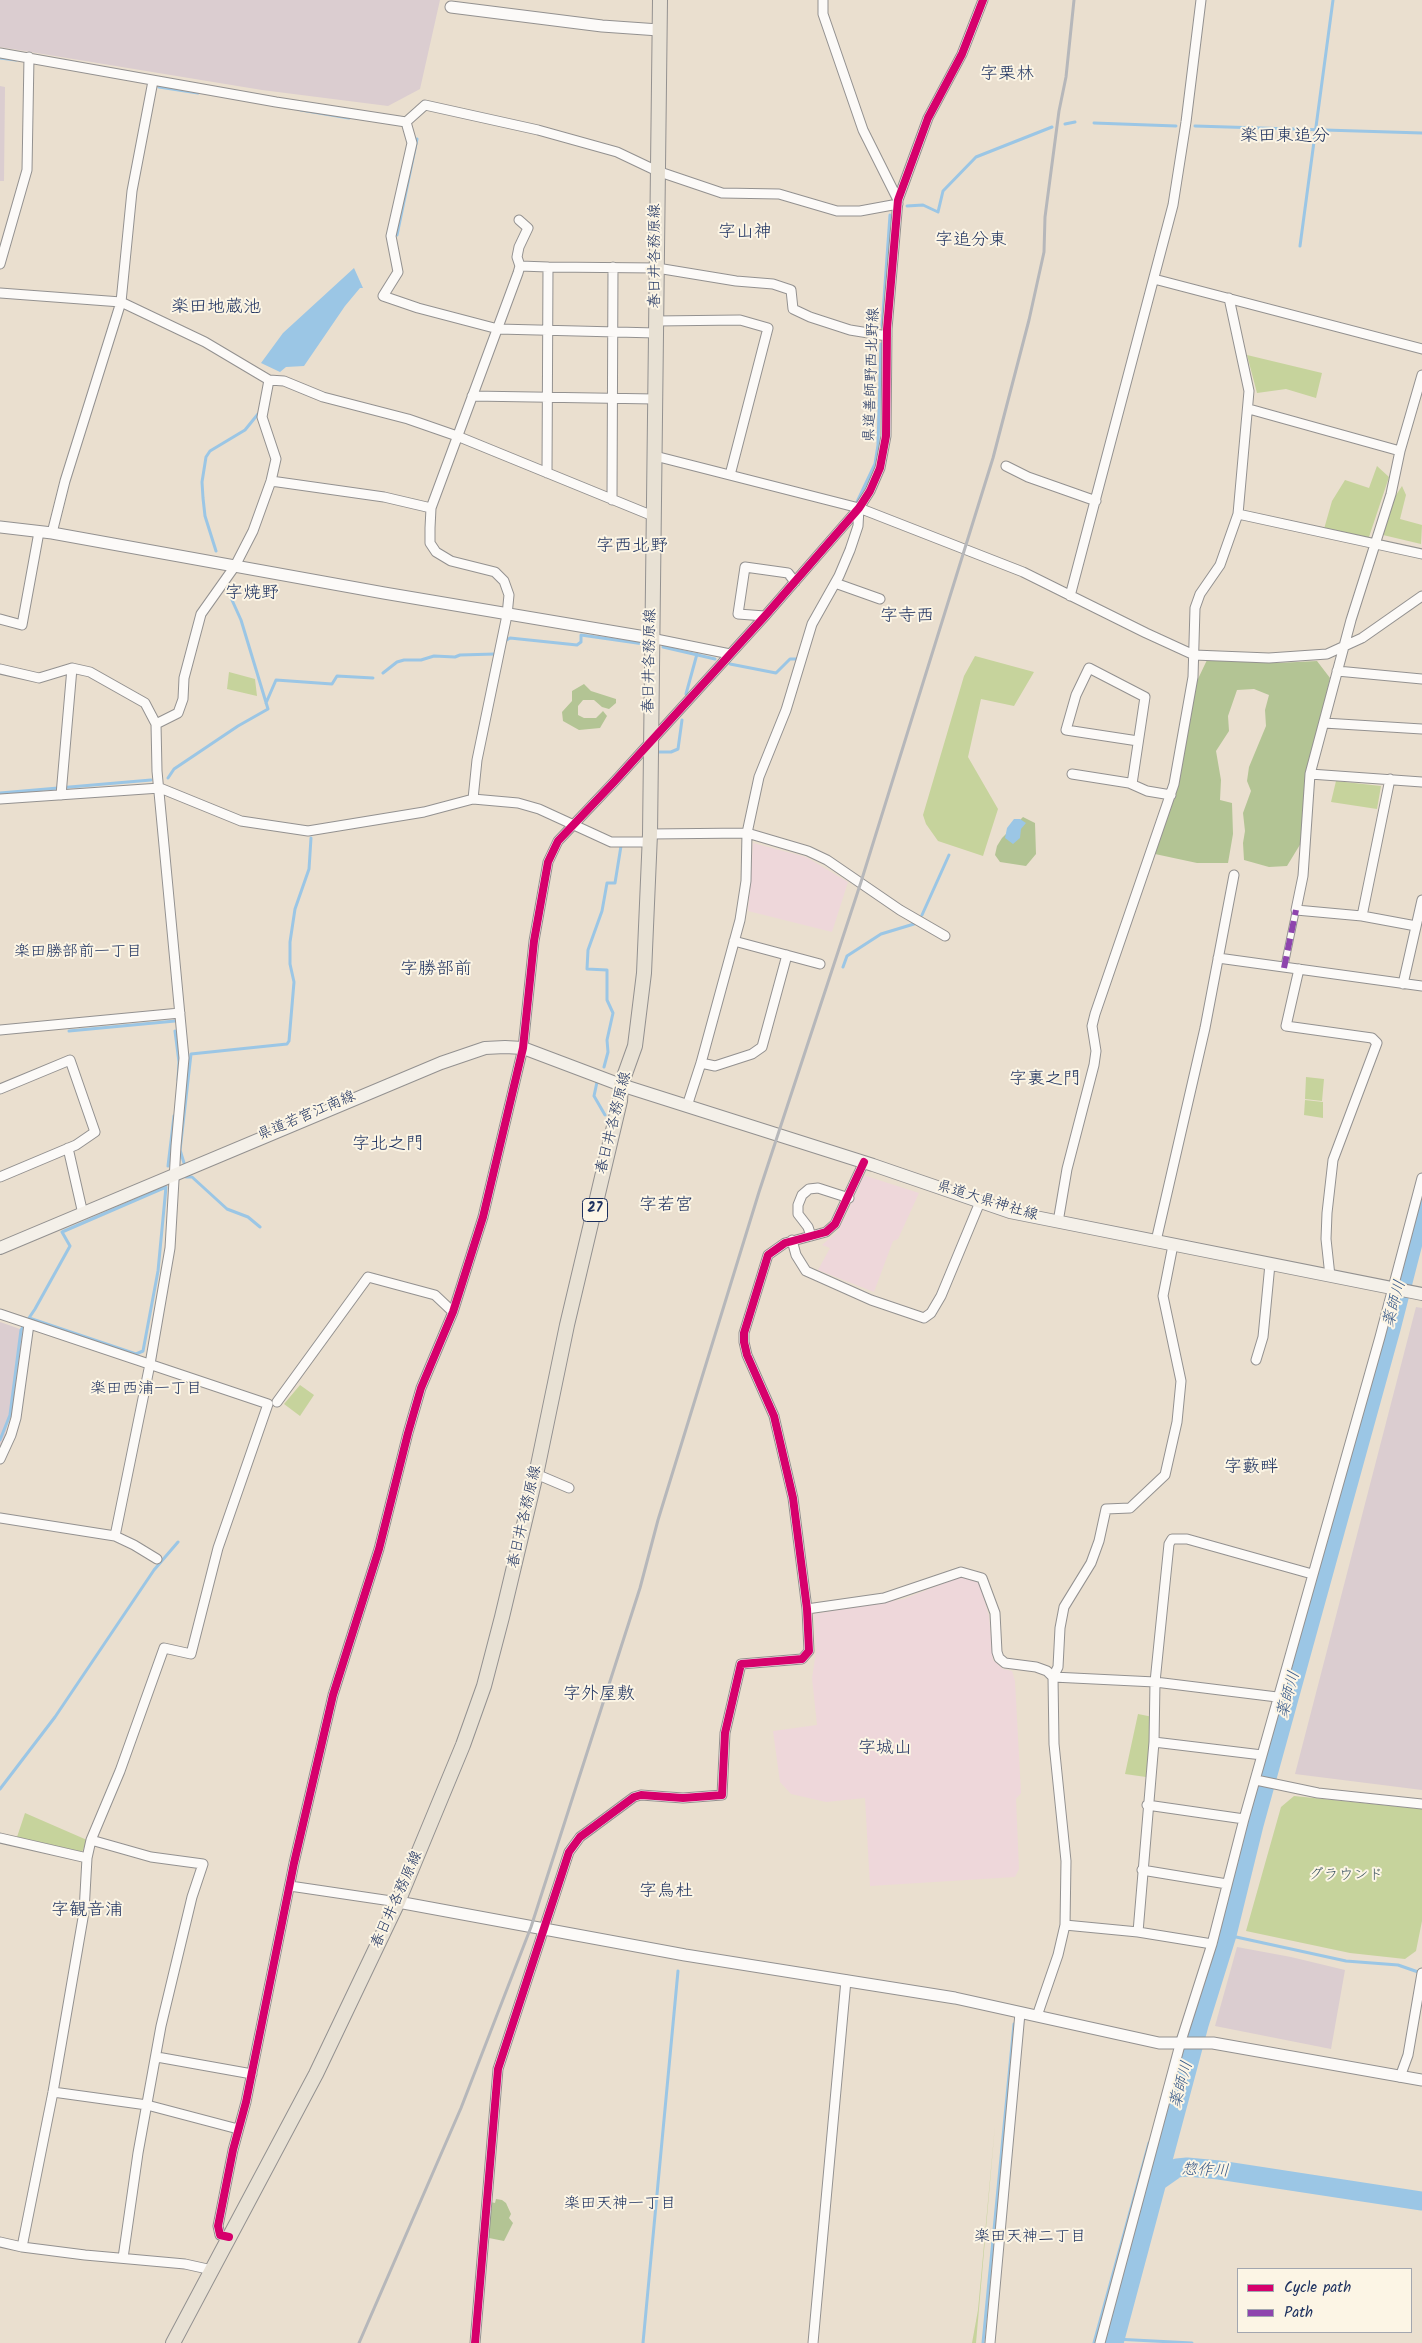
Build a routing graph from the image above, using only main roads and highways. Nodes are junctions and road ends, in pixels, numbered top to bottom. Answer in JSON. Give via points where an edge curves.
{"nodes":[{"id":1,"x":660,"y":0,"type":"edge"},
{"id":2,"x":621,"y":1085,"type":"junction"},
{"id":3,"x":0,"y":1248,"type":"edge"},
{"id":4,"x":1416,"y":1293,"type":"edge"},
{"id":5,"x":173,"y":2343,"type":"edge"}],
"edges":[{"from":1,"to":2,"type":"main road","name":"春日井各務原線","number":"27","via":[[649,838],[644,974],[635,1046]]},
{"from":2,"to":3,"type":"main road","name":"県道若宮江南線","via":[[524,1048],[485,1048],[441,1062]]},
{"from":2,"to":4,"type":"main road","name":"県道大県神社線","via":[[1010,1212]]},
{"from":2,"to":5,"type":"main road","name":"春日井各務原線","number":"27","via":[[536,1474],[484,1686],[438,1810],[398,1902],[316,2074]]}]}
